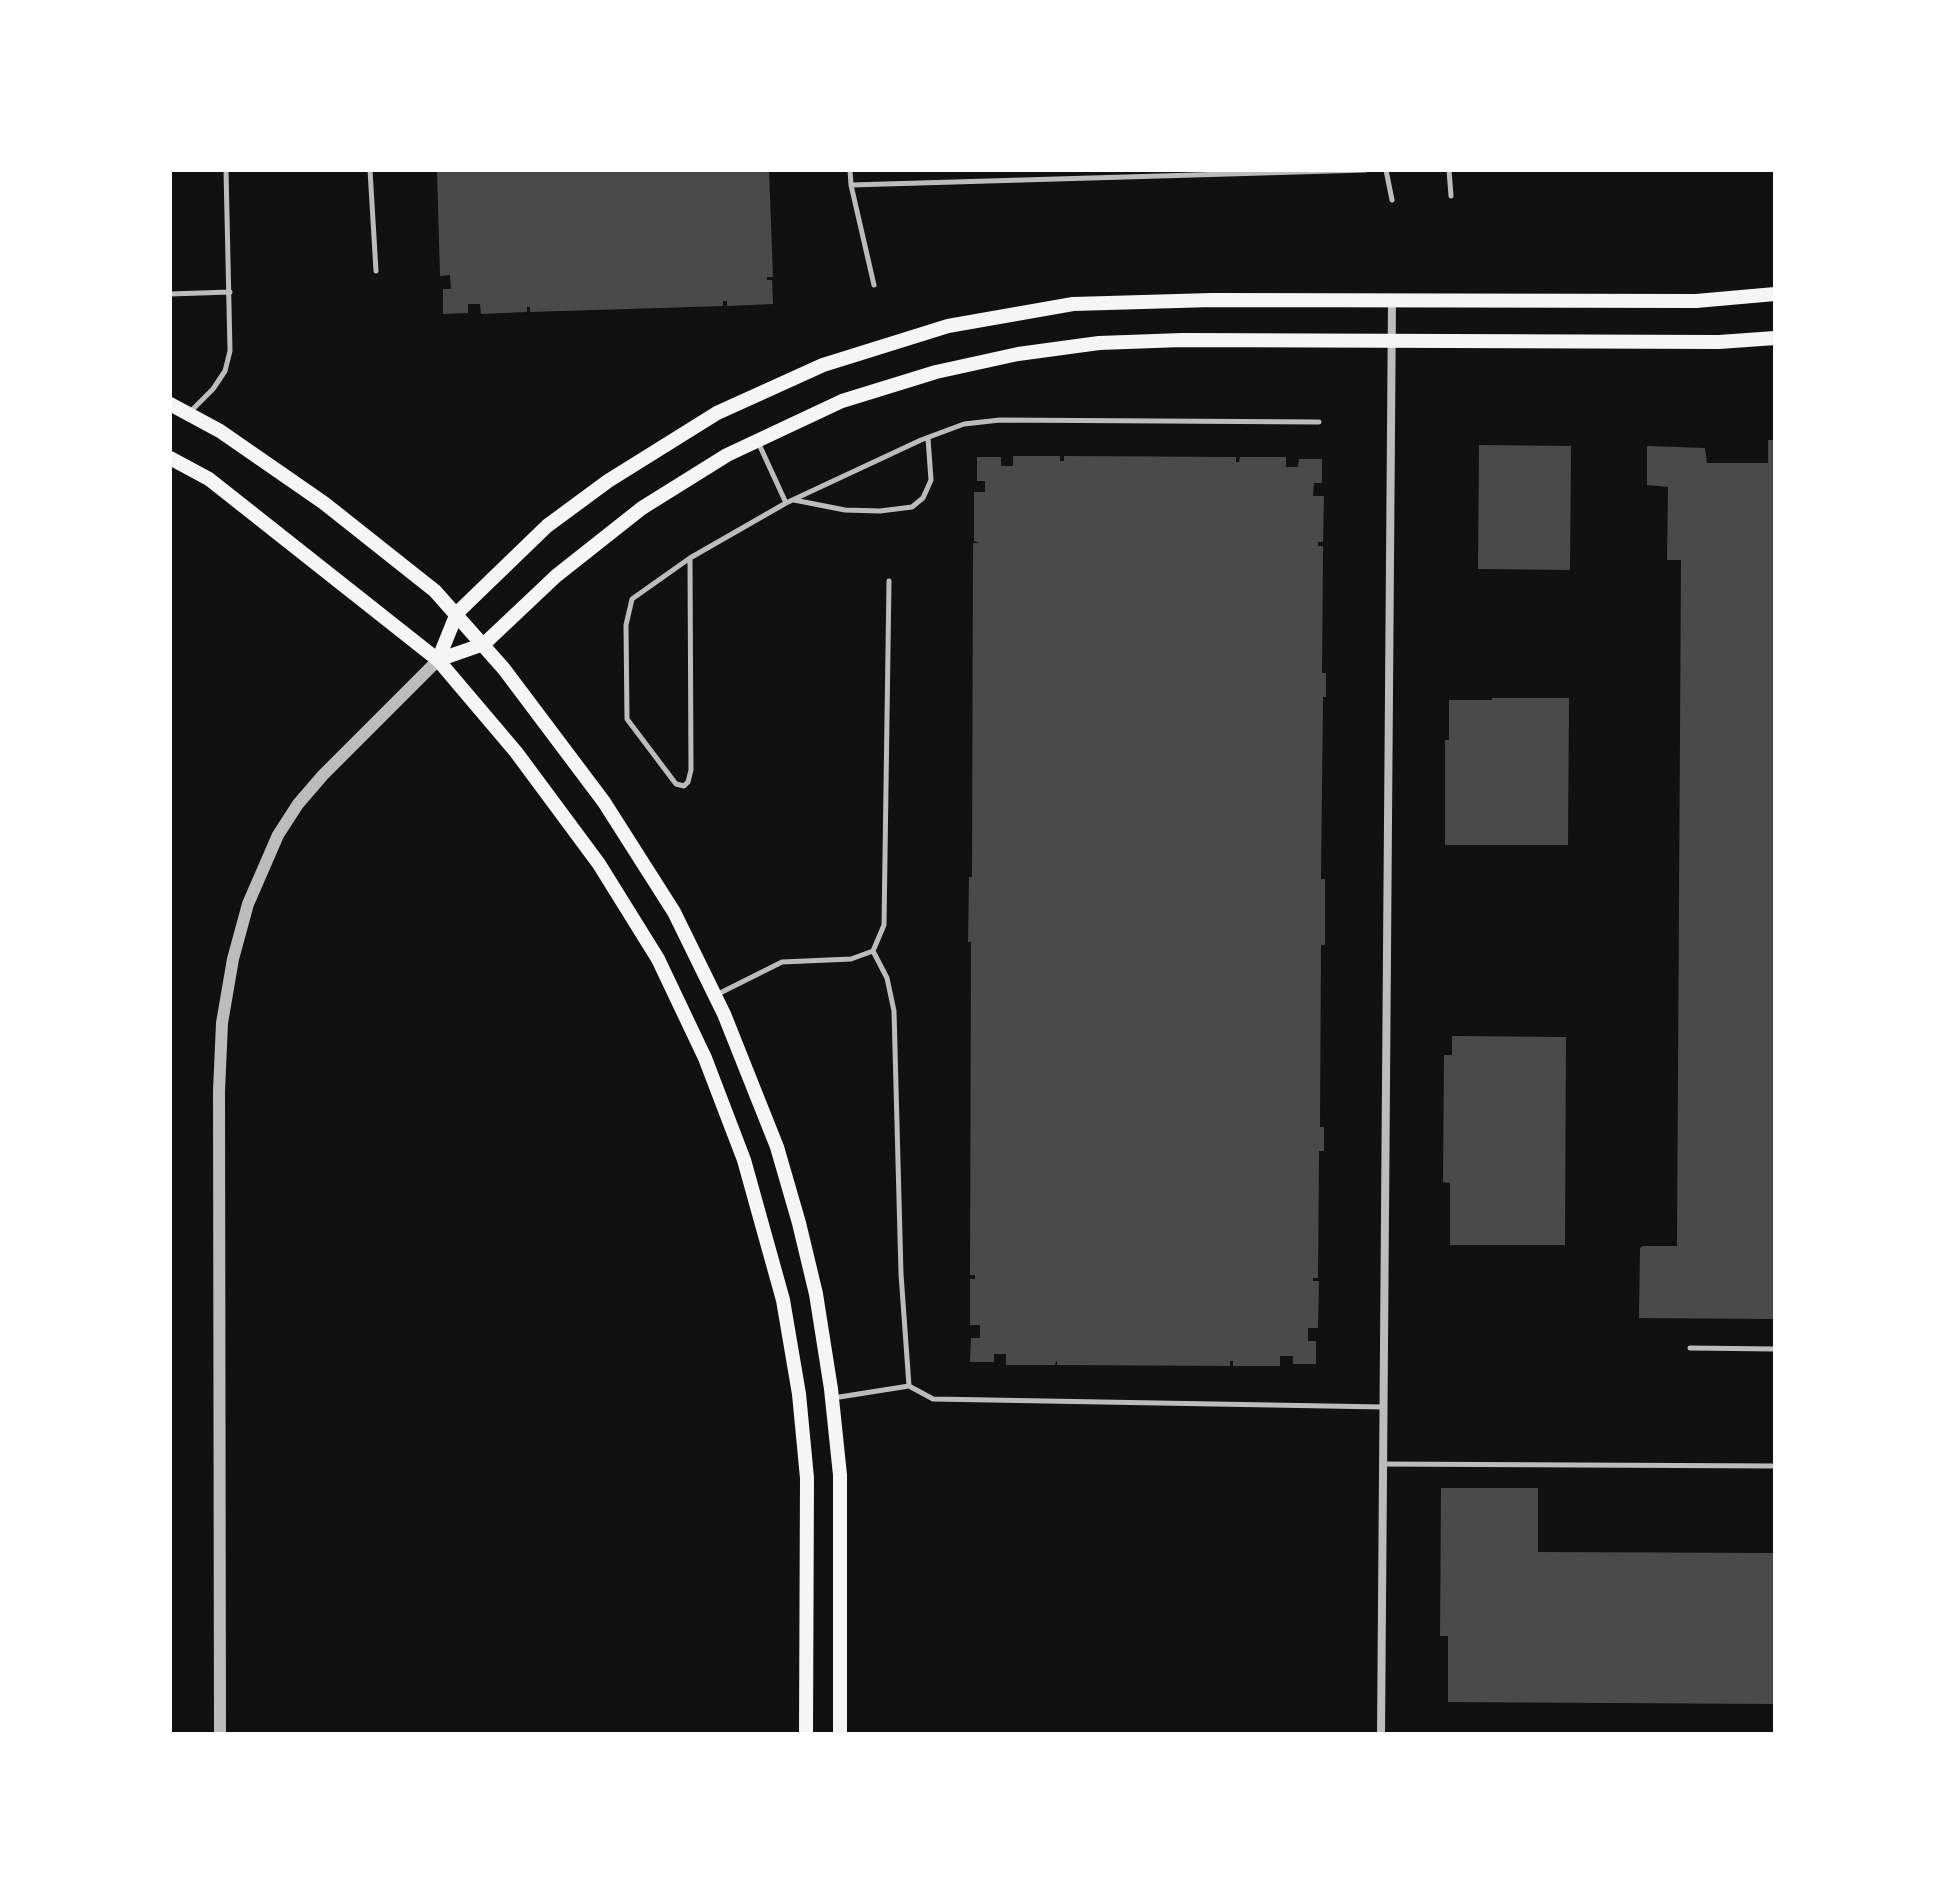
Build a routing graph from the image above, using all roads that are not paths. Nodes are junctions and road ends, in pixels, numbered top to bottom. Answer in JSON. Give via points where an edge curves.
{"nodes":[{"id":1,"x":226,"y":170,"type":"edge"},
{"id":2,"x":370,"y":170,"type":"edge"},
{"id":3,"x":850,"y":170,"type":"edge"},
{"id":4,"x":1365,"y":170,"type":"edge"},
{"id":5,"x":1386,"y":170,"type":"edge"},
{"id":6,"x":1449,"y":170,"type":"edge"},
{"id":7,"x":851,"y":185,"type":"junction"},
{"id":8,"x":1451,"y":196,"type":"dead end"},
{"id":9,"x":1392,"y":200,"type":"dead end"},
{"id":10,"x":376,"y":271,"type":"dead end"},
{"id":11,"x":874,"y":285,"type":"dead end"},
{"id":12,"x":230,"y":292,"type":"junction"},
{"id":13,"x":170,"y":294,"type":"edge"},
{"id":14,"x":1775,"y":294,"type":"edge"},
{"id":15,"x":1392,"y":300,"type":"junction"},
{"id":16,"x":1775,"y":338,"type":"edge"},
{"id":17,"x":1391,"y":340,"type":"junction"},
{"id":18,"x":170,"y":404,"type":"edge"},
{"id":19,"x":189,"y":414,"type":"junction"},
{"id":20,"x":1319,"y":422,"type":"dead end"},
{"id":21,"x":928,"y":438,"type":"junction"},
{"id":22,"x":757,"y":441,"type":"junction"},
{"id":23,"x":170,"y":458,"type":"edge"},
{"id":24,"x":793,"y":500,"type":"junction"},
{"id":25,"x":786,"y":503,"type":"junction"},
{"id":26,"x":690,"y":558,"type":"junction"},
{"id":27,"x":889,"y":581,"type":"dead end"},
{"id":28,"x":457,"y":613,"type":"junction"},
{"id":29,"x":484,"y":644,"type":"junction"},
{"id":30,"x":438,"y":660,"type":"junction"},
{"id":31,"x":873,"y":951,"type":"junction"},
{"id":32,"x":715,"y":996,"type":"junction"},
{"id":33,"x":1690,"y":1348,"type":"dead end"},
{"id":34,"x":1775,"y":1349,"type":"edge"},
{"id":35,"x":909,"y":1386,"type":"junction"},
{"id":36,"x":832,"y":1399,"type":"junction"},
{"id":37,"x":1383,"y":1407,"type":"junction"},
{"id":38,"x":1383,"y":1464,"type":"junction"},
{"id":39,"x":1775,"y":1466,"type":"edge"},
{"id":40,"x":220,"y":1734,"type":"edge"},
{"id":41,"x":806,"y":1734,"type":"edge"},
{"id":42,"x":840,"y":1734,"type":"edge"},
{"id":43,"x":1383,"y":1734,"type":"edge"}],
"edges":[{"from":1,"to":12,"type":"lane"},
{"from":2,"to":10,"type":"lane"},
{"from":3,"to":7,"type":"lane"},
{"from":4,"to":7,"type":"lane"},
{"from":5,"to":9,"type":"lane"},
{"from":6,"to":8,"type":"lane"},
{"from":7,"to":11,"type":"lane"},
{"from":12,"to":13,"type":"lane"},
{"from":12,"to":19,"type":"lane","via":[[225,371]]},
{"from":14,"to":15,"type":"main road","via":[[1696,301]]},
{"from":15,"to":17,"type":"street"},
{"from":15,"to":28,"type":"main road","via":[[1073,304],[948,326],[823,365],[717,413],[608,481],[547,526]]},
{"from":16,"to":17,"type":"main road"},
{"from":17,"to":22,"type":"main road","via":[[1099,343],[1018,354],[842,401]]},
{"from":17,"to":37,"type":"street"},
{"from":18,"to":19,"type":"main road"},
{"from":19,"to":28,"type":"main road","via":[[324,503]]},
{"from":20,"to":21,"type":"lane","via":[[1000,420],[964,424]]},
{"from":21,"to":24,"type":"lane"},
{"from":21,"to":24,"type":"lane","via":[[931,480],[912,507],[845,510]]},
{"from":22,"to":25,"type":"lane"},
{"from":22,"to":29,"type":"main road","via":[[642,508],[556,576]]},
{"from":23,"to":30,"type":"main road","via":[[209,479]]},
{"from":24,"to":25,"type":"lane"},
{"from":25,"to":26,"type":"lane"},
{"from":26,"to":26,"type":"lane","via":[[632,599],[626,625],[627,719],[676,784],[684,786],[691,770]]},
{"from":27,"to":31,"type":"lane","via":[[884,925]]},
{"from":28,"to":29,"type":"main road"},
{"from":28,"to":30,"type":"main road"},
{"from":29,"to":30,"type":"main road"},
{"from":29,"to":32,"type":"main road","via":[[604,802],[674,912]]},
{"from":30,"to":40,"type":"street","via":[[298,804],[254,890],[233,959],[222,1023],[219,1091]]},
{"from":30,"to":41,"type":"main road","via":[[516,752],[590,852],[658,959],[705,1058],[744,1160],[783,1300],[799,1394],[807,1478]]},
{"from":31,"to":32,"type":"lane","via":[[851,959],[782,962]]},
{"from":31,"to":35,"type":"lane","via":[[887,978],[894,1011]]},
{"from":32,"to":36,"type":"main road","via":[[777,1147],[795,1208],[816,1294]]},
{"from":33,"to":34,"type":"lane"},
{"from":35,"to":36,"type":"lane"},
{"from":35,"to":37,"type":"lane","via":[[933,1399]]},
{"from":36,"to":42,"type":"main road","via":[[840,1475]]},
{"from":37,"to":38,"type":"street"},
{"from":38,"to":39,"type":"lane"},
{"from":38,"to":43,"type":"street"}]}
